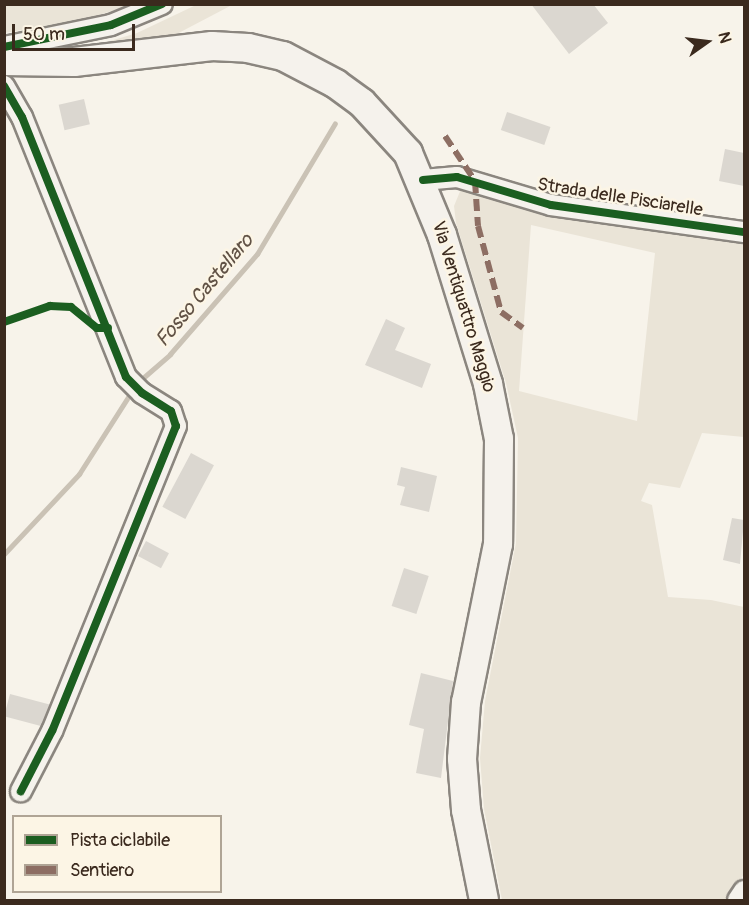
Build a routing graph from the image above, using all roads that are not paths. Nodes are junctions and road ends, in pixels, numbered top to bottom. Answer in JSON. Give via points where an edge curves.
{"nodes":[{"id":1,"x":162,"y":4,"type":"edge"},
{"id":2,"x":4,"y":47,"type":"edge"},
{"id":3,"x":4,"y":61,"type":"edge"},
{"id":4,"x":4,"y":86,"type":"edge"},
{"id":5,"x":423,"y":180,"type":"junction"},
{"id":6,"x":744,"y":232,"type":"edge"},
{"id":7,"x":21,"y":791,"type":"dead end"},
{"id":8,"x":744,"y":891,"type":"edge"},
{"id":9,"x":484,"y":900,"type":"edge"},
{"id":10,"x":738,"y":900,"type":"edge"}],
"edges":[{"from":1,"to":2,"type":"street","via":[[111,25]]},
{"from":3,"to":5,"type":"main road","name":"Via Ventiquattro Maggio","via":[[74,62],[212,46],[248,48],[283,56],[310,68],[362,104],[408,153]]},
{"from":4,"to":7,"type":"street","via":[[30,137],[126,377],[142,393],[171,411],[176,426],[61,710]]},
{"from":5,"to":6,"type":"street","name":"Strada delle Pisciarelle","via":[[457,177],[550,205]]},
{"from":5,"to":9,"type":"main road","name":"Via Ventiquattro Maggio","via":[[488,384],[499,439],[498,544],[466,702],[462,759],[466,810]]},
{"from":8,"to":10,"type":"street"}]}
